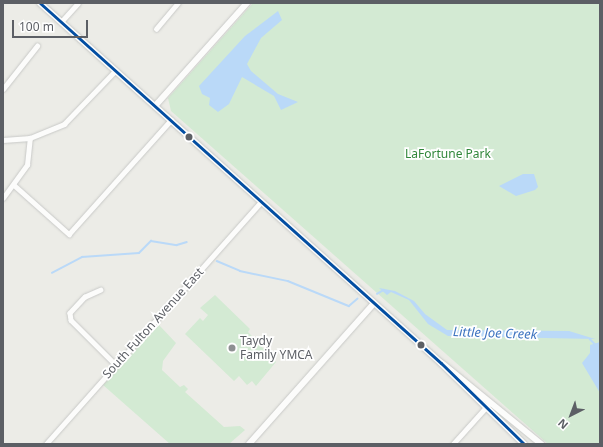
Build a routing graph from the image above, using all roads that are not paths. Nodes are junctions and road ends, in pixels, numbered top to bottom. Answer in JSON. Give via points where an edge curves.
{"nodes":[{"id":1,"x":40,"y":3,"type":"edge"},
{"id":2,"x":78,"y":3,"type":"edge"},
{"id":3,"x":178,"y":3,"type":"edge"},
{"id":4,"x":247,"y":3,"type":"edge"},
{"id":5,"x":61,"y":22,"type":"junction"},
{"id":6,"x":156,"y":29,"type":"dead end"},
{"id":7,"x":37,"y":46,"type":"dead end"},
{"id":8,"x":115,"y":71,"type":"junction"},
{"id":9,"x":3,"y":89,"type":"edge"},
{"id":10,"x":155,"y":106,"type":"junction"},
{"id":11,"x":171,"y":120,"type":"junction"},
{"id":12,"x":30,"y":138,"type":"junction"},
{"id":13,"x":3,"y":140,"type":"edge"},
{"id":14,"x":14,"y":186,"type":"junction"},
{"id":15,"x":3,"y":198,"type":"edge"},
{"id":16,"x":261,"y":202,"type":"junction"},
{"id":17,"x":101,"y":290,"type":"dead end"},
{"id":18,"x":374,"y":303,"type":"junction"},
{"id":19,"x":441,"y":363,"type":"junction"},
{"id":20,"x":116,"y":365,"type":"junction"},
{"id":21,"x":491,"y":402,"type":"junction"},
{"id":22,"x":485,"y":408,"type":"junction"},
{"id":23,"x":46,"y":444,"type":"edge"},
{"id":24,"x":249,"y":444,"type":"edge"},
{"id":25,"x":453,"y":444,"type":"edge"},
{"id":26,"x":524,"y":444,"type":"edge"},
{"id":27,"x":541,"y":444,"type":"edge"}],
"edges":[{"from":1,"to":5,"type":"main road"},
{"from":2,"to":5,"type":"street"},
{"from":3,"to":6,"type":"street"},
{"from":4,"to":10,"type":"main road"},
{"from":5,"to":8,"type":"main road"},
{"from":7,"to":9,"type":"street"},
{"from":8,"to":10,"type":"main road"},
{"from":8,"to":12,"type":"street","via":[[69,120]]},
{"from":10,"to":11,"type":"main road"},
{"from":11,"to":14,"type":"street","via":[[69,234]]},
{"from":11,"to":16,"type":"main road"},
{"from":12,"to":13,"type":"street"},
{"from":12,"to":14,"type":"street","via":[[27,165]]},
{"from":14,"to":15,"type":"street"},
{"from":16,"to":18,"type":"main road"},
{"from":16,"to":20,"type":"street","name":"South Fulton Avenue East"},
{"from":17,"to":20,"type":"street","via":[[81,301],[70,313],[71,320]]},
{"from":18,"to":19,"type":"main road"},
{"from":18,"to":24,"type":"main road"},
{"from":19,"to":21,"type":"main road"},
{"from":19,"to":22,"type":"main road"},
{"from":20,"to":23,"type":"street","name":"South Fulton Avenue East"},
{"from":21,"to":22,"type":"street"},
{"from":21,"to":27,"type":"main road"},
{"from":22,"to":25,"type":"street"},
{"from":22,"to":26,"type":"main road"}]}
